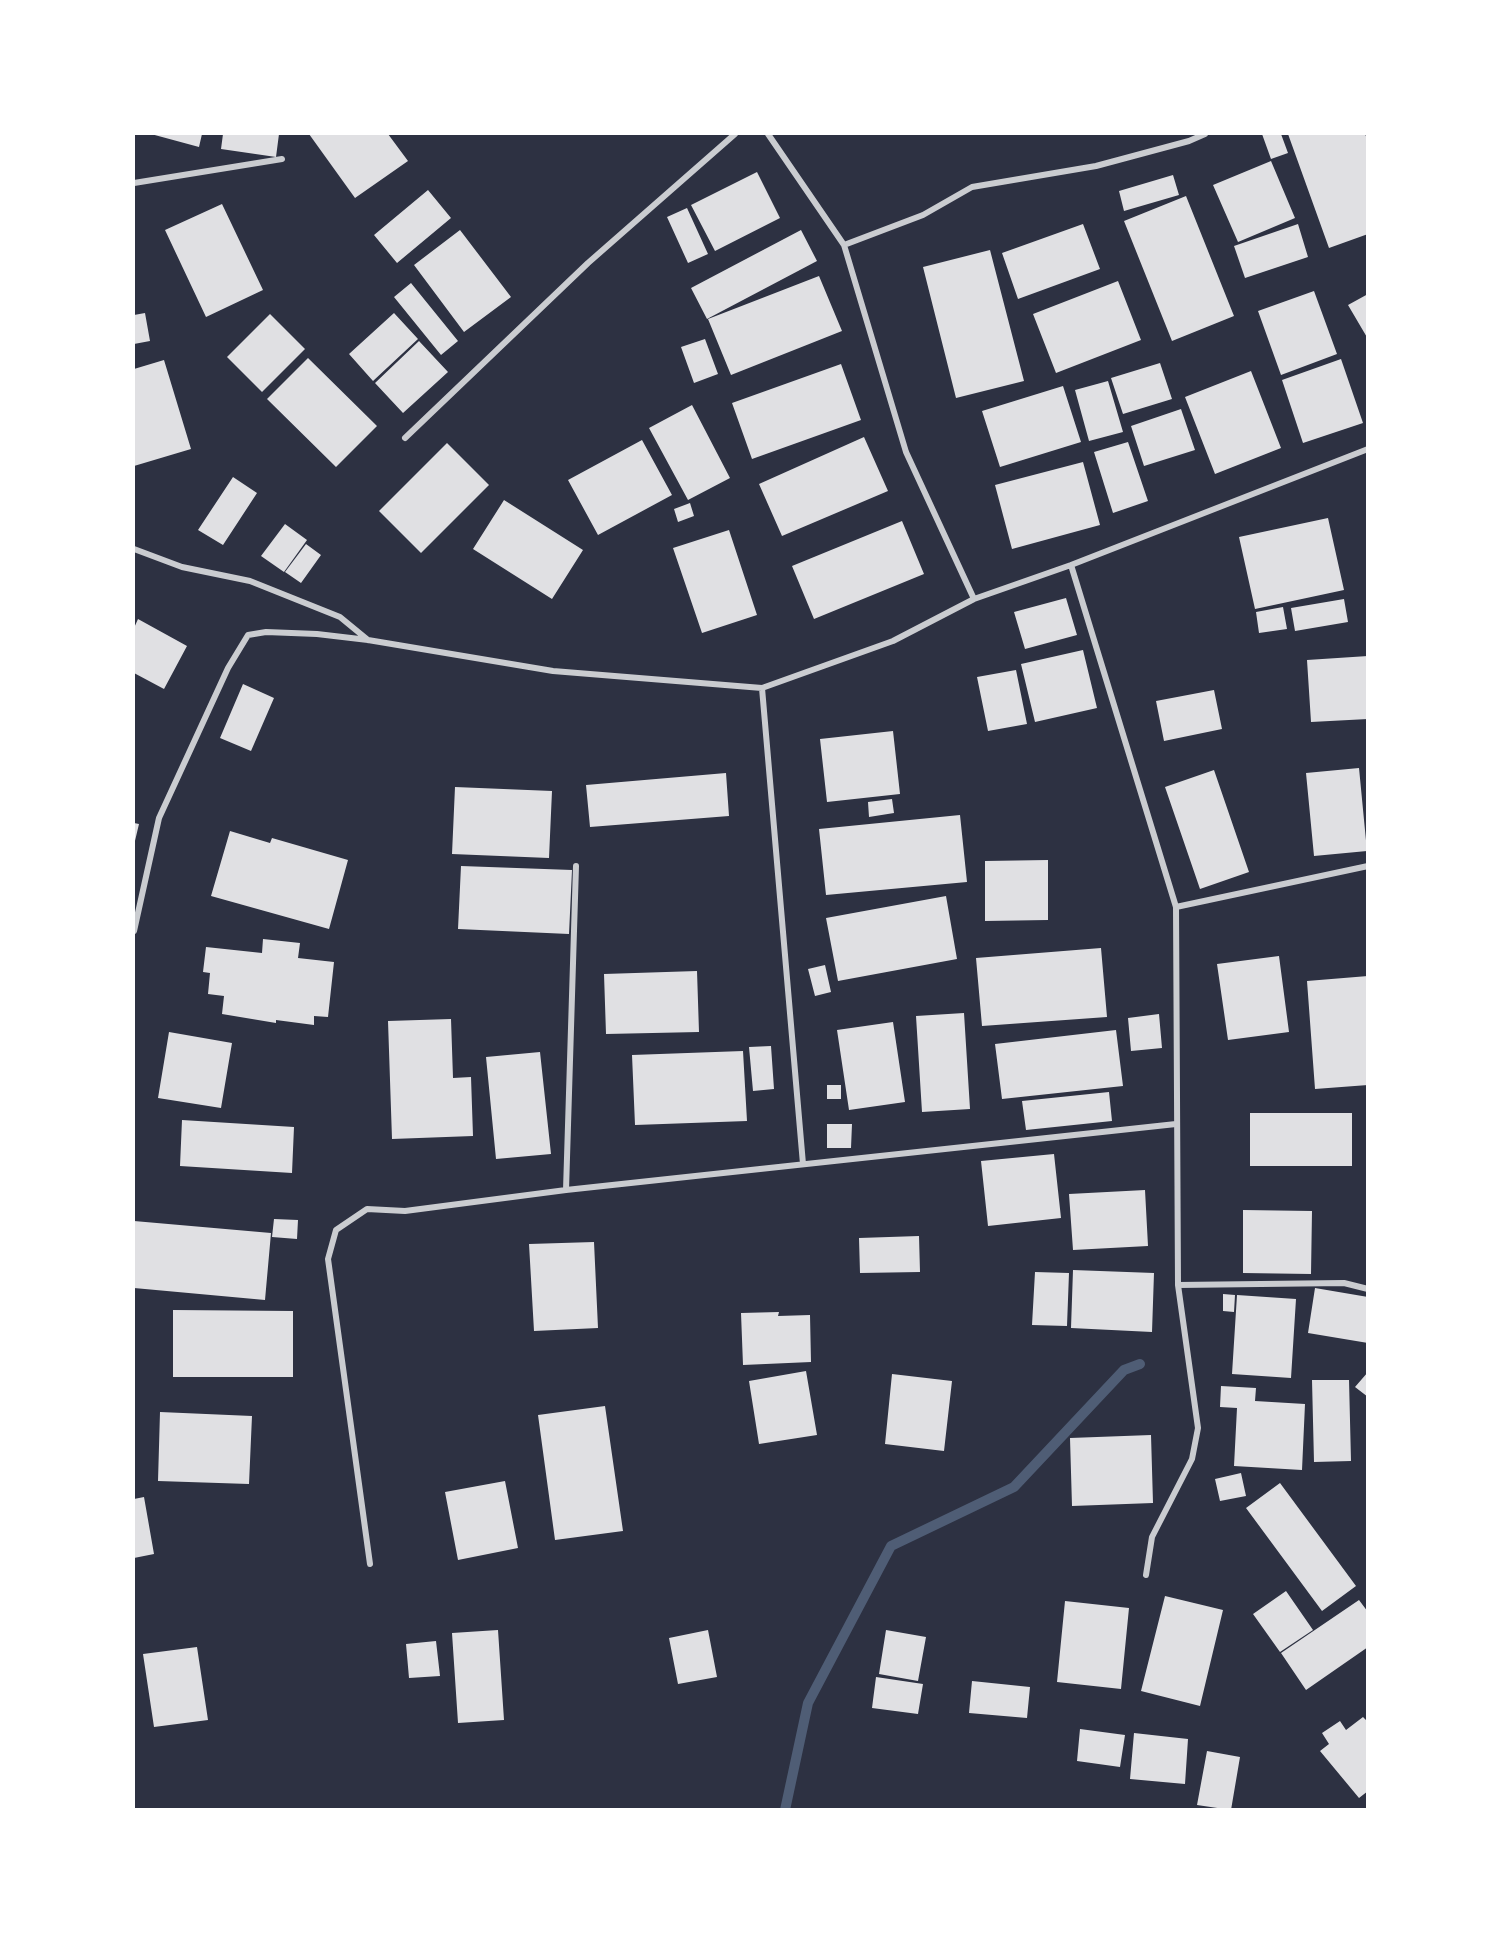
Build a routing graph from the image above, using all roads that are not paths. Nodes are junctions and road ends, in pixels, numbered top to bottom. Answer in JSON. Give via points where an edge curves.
{"nodes":[{"id":1,"x":735,"y":134,"type":"edge"},
{"id":2,"x":768,"y":134,"type":"edge"},
{"id":3,"x":1204,"y":134,"type":"edge"},
{"id":4,"x":282,"y":159,"type":"dead end"},
{"id":5,"x":134,"y":183,"type":"edge"},
{"id":6,"x":844,"y":244,"type":"junction"},
{"id":7,"x":405,"y":438,"type":"dead end"},
{"id":8,"x":1368,"y":449,"type":"edge"},
{"id":9,"x":134,"y":549,"type":"edge"},
{"id":10,"x":1071,"y":565,"type":"junction"},
{"id":11,"x":974,"y":599,"type":"junction"},
{"id":12,"x":368,"y":640,"type":"junction"},
{"id":13,"x":762,"y":688,"type":"junction"},
{"id":14,"x":576,"y":866,"type":"dead end"},
{"id":15,"x":1368,"y":866,"type":"edge"},
{"id":16,"x":1176,"y":907,"type":"junction"},
{"id":17,"x":134,"y":931,"type":"edge"},
{"id":18,"x":1176,"y":1124,"type":"junction"},
{"id":19,"x":803,"y":1164,"type":"junction"},
{"id":20,"x":566,"y":1190,"type":"junction"},
{"id":21,"x":1178,"y":1285,"type":"junction"},
{"id":22,"x":1368,"y":1289,"type":"edge"},
{"id":23,"x":370,"y":1564,"type":"dead end"},
{"id":24,"x":1146,"y":1575,"type":"dead end"}],
"edges":[{"from":1,"to":7,"type":"street","via":[[588,263]]},
{"from":2,"to":6,"type":"street"},
{"from":3,"to":6,"type":"street","via":[[1096,166],[972,188],[923,215]]},
{"from":4,"to":5,"type":"street"},
{"from":6,"to":11,"type":"street","via":[[906,452]]},
{"from":8,"to":10,"type":"street"},
{"from":9,"to":12,"type":"street","via":[[182,567],[250,581],[340,618]]},
{"from":10,"to":11,"type":"street"},
{"from":10,"to":16,"type":"street"},
{"from":11,"to":13,"type":"street","via":[[893,641]]},
{"from":12,"to":13,"type":"street","via":[[553,671]]},
{"from":12,"to":17,"type":"street","via":[[276,632],[248,634],[228,668],[159,818]]},
{"from":13,"to":19,"type":"street"},
{"from":14,"to":20,"type":"street"},
{"from":15,"to":16,"type":"street"},
{"from":16,"to":18,"type":"street"},
{"from":18,"to":19,"type":"street"},
{"from":18,"to":21,"type":"street"},
{"from":19,"to":20,"type":"street"},
{"from":20,"to":23,"type":"street","via":[[405,1211],[367,1209],[336,1230],[328,1258]]},
{"from":21,"to":22,"type":"street","via":[[1344,1282]]},
{"from":21,"to":24,"type":"street","via":[[1198,1428],[1192,1459],[1152,1537]]}]}
